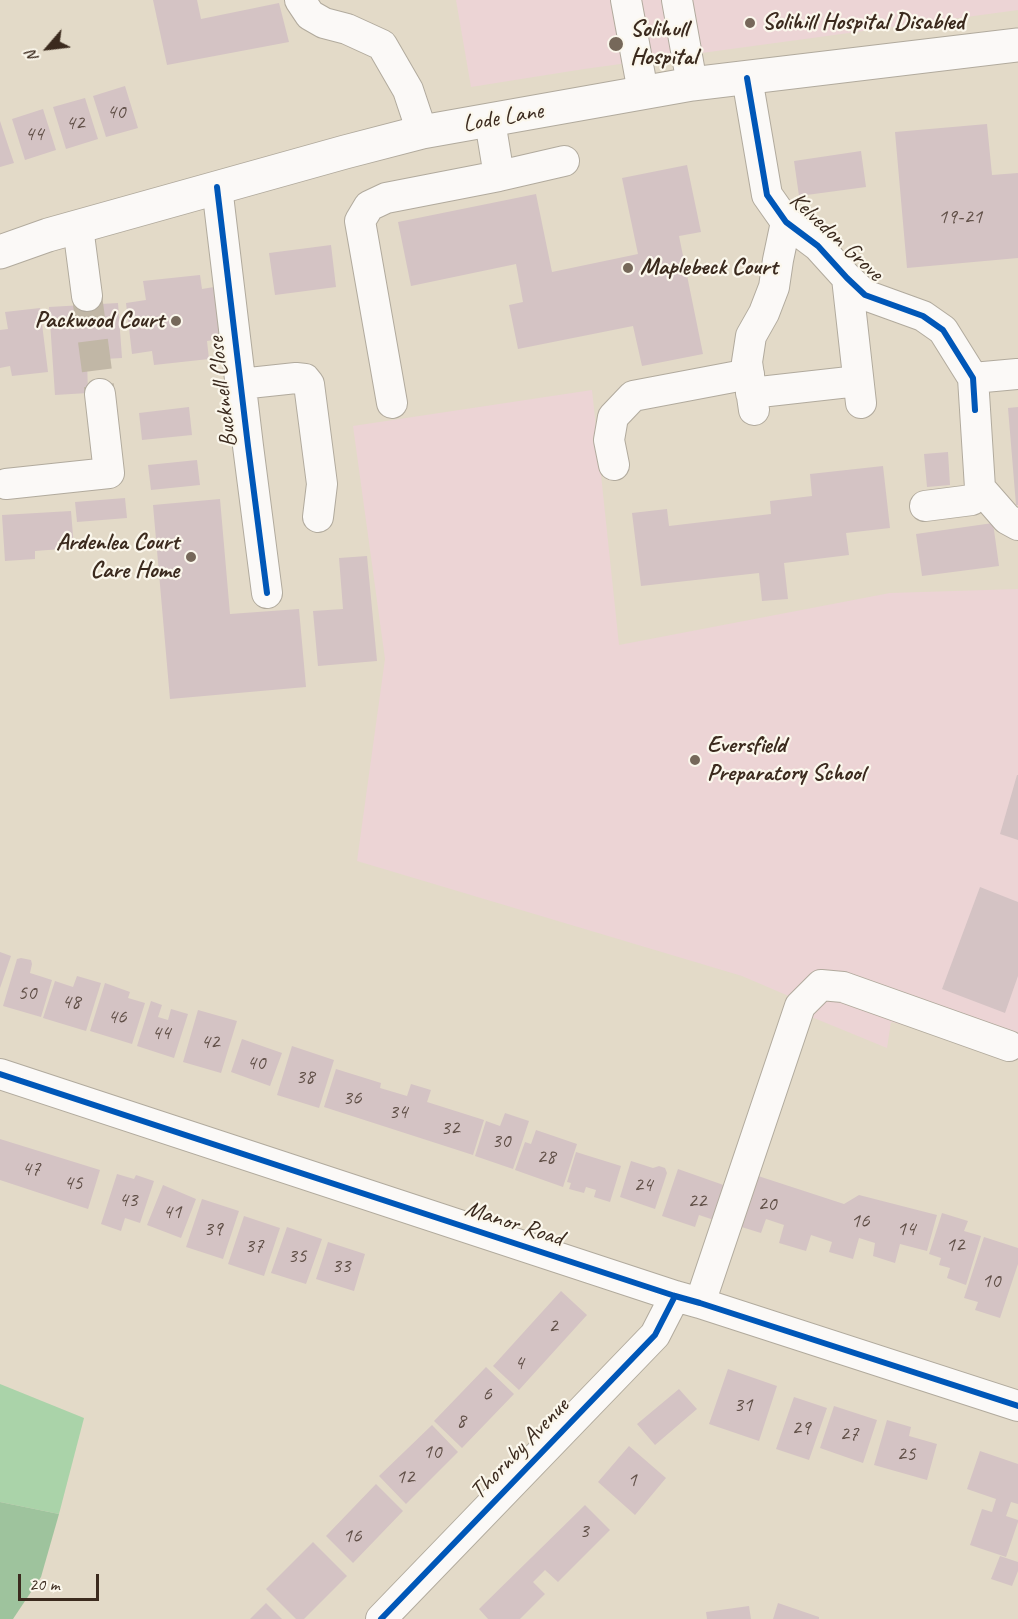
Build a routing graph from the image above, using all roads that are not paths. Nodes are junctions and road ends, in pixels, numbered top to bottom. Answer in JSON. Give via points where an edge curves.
{"nodes":[{"id":1,"x":300,"y":0,"type":"edge"},
{"id":2,"x":626,"y":0,"type":"edge"},
{"id":3,"x":677,"y":0,"type":"edge"},
{"id":4,"x":1018,"y":45,"type":"edge"},
{"id":5,"x":747,"y":78,"type":"junction"},
{"id":6,"x":692,"y":84,"type":"junction"},
{"id":7,"x":644,"y":92,"type":"junction"},
{"id":8,"x":490,"y":121,"type":"junction"},
{"id":9,"x":422,"y":132,"type":"junction"},
{"id":10,"x":564,"y":161,"type":"dead end"},
{"id":11,"x":500,"y":176,"type":"junction"},
{"id":12,"x":217,"y":188,"type":"junction"},
{"id":13,"x":786,"y":222,"type":"junction"},
{"id":14,"x":78,"y":227,"type":"junction"},
{"id":15,"x":0,"y":252,"type":"edge"},
{"id":16,"x":847,"y":278,"type":"junction"},
{"id":17,"x":87,"y":296,"type":"tunnel mouth"},
{"id":18,"x":1017,"y":374,"type":"edge"},
{"id":19,"x":973,"y":378,"type":"junction"},
{"id":20,"x":240,"y":384,"type":"junction"},
{"id":21,"x":751,"y":392,"type":"junction"},
{"id":22,"x":100,"y":394,"type":"tunnel mouth"},
{"id":23,"x":392,"y":402,"type":"dead end"},
{"id":24,"x":614,"y":465,"type":"dead end"},
{"id":25,"x":6,"y":484,"type":"dead end"},
{"id":26,"x":980,"y":488,"type":"junction"},
{"id":27,"x":925,"y":506,"type":"dead end"},
{"id":28,"x":318,"y":517,"type":"dead end"},
{"id":29,"x":1018,"y":525,"type":"edge"},
{"id":30,"x":267,"y":593,"type":"dead end"},
{"id":31,"x":1009,"y":1046,"type":"dead end"},
{"id":32,"x":0,"y":1074,"type":"edge"},
{"id":33,"x":687,"y":1299,"type":"junction"},
{"id":34,"x":1018,"y":1406,"type":"edge"},
{"id":35,"x":381,"y":1619,"type":"edge"}],
"edges":[{"from":1,"to":9,"type":"street","via":[[310,15],[324,23],[381,45],[408,90]]},
{"from":2,"to":7,"type":"street"},
{"from":3,"to":6,"type":"street"},
{"from":4,"to":5,"type":"main road","name":"Lode Lane"},
{"from":5,"to":6,"type":"main road","name":"Lode Lane"},
{"from":5,"to":13,"type":"street","name":"Kelvedon Grove","via":[[767,195]]},
{"from":6,"to":7,"type":"main road","name":"Lode Lane"},
{"from":7,"to":8,"type":"main road","name":"Lode Lane"},
{"from":8,"to":9,"type":"main road","name":"Lode Lane"},
{"from":8,"to":11,"type":"street"},
{"from":9,"to":12,"type":"main road","name":"Lode Lane"},
{"from":10,"to":11,"type":"street"},
{"from":11,"to":23,"type":"street","via":[[386,198],[369,206],[360,221]]},
{"from":12,"to":14,"type":"main road","name":"Lode Lane"},
{"from":12,"to":20,"type":"street","name":"Bucknell Close"},
{"from":13,"to":16,"type":"street","name":"Kelvedon Grove","via":[[818,246]]},
{"from":13,"to":21,"type":"street","via":[[774,287],[751,336],[747,362]]},
{"from":14,"to":15,"type":"main road","name":"Lode Lane"},
{"from":14,"to":17,"type":"street"},
{"from":16,"to":19,"type":"street","name":"Kelvedon Grove","via":[[865,295],[923,316],[943,330]]},
{"from":16,"to":21,"type":"street","via":[[860,392]]},
{"from":18,"to":19,"type":"street"},
{"from":19,"to":26,"type":"street","name":"Kelvedon Grove"},
{"from":20,"to":28,"type":"street","via":[[296,378],[309,384],[322,484]]},
{"from":20,"to":30,"type":"street","name":"Bucknell Close"},
{"from":21,"to":24,"type":"street","via":[[633,396],[613,417],[609,440]]},
{"from":22,"to":25,"type":"street","via":[[109,473]]},
{"from":26,"to":27,"type":"street","via":[[972,500]]},
{"from":26,"to":29,"type":"street","via":[[1007,519]]},
{"from":31,"to":33,"type":"street","name":"Thornby Avenue","via":[[843,987],[821,985],[800,1006]]},
{"from":32,"to":33,"type":"street","name":"Manor Road"},
{"from":33,"to":34,"type":"street","name":"Manor Road"},
{"from":33,"to":35,"type":"street","name":"Thornby Avenue"}]}
